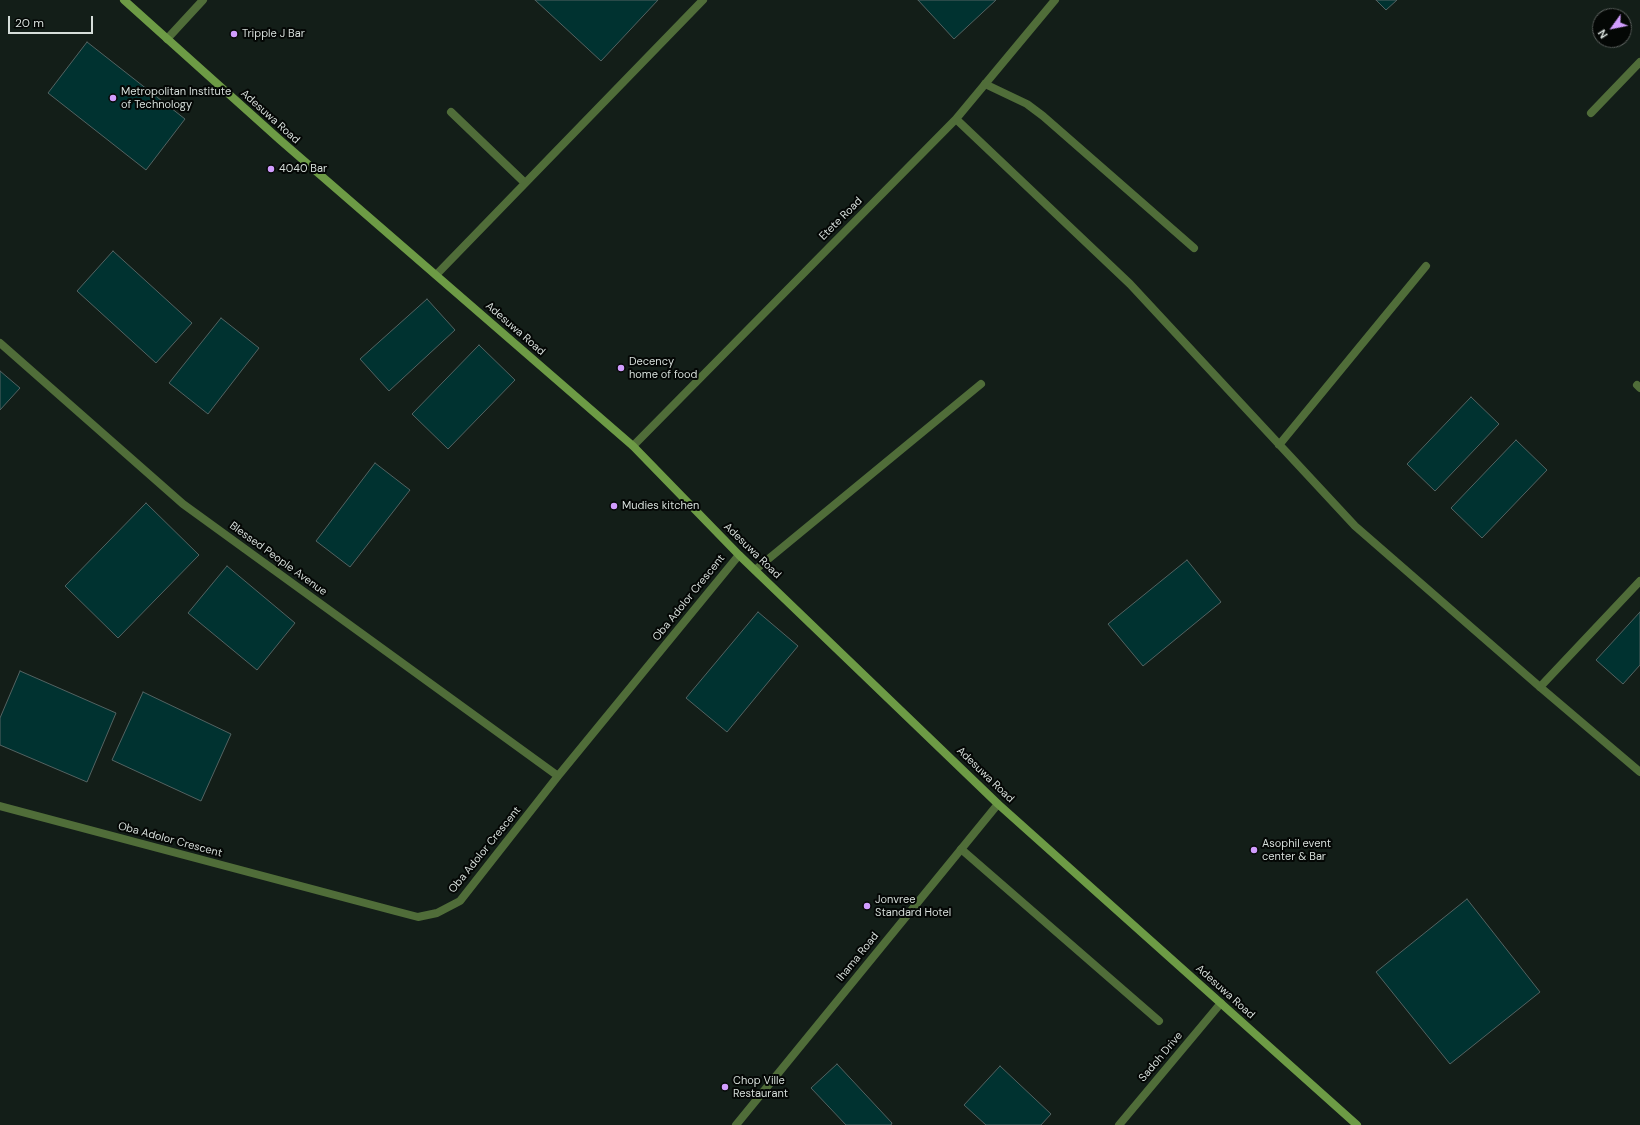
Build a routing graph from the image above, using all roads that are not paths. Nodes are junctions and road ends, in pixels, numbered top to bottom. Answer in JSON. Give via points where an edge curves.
{"nodes":[{"id":1,"x":124,"y":0,"type":"edge"},
{"id":2,"x":203,"y":0,"type":"edge"},
{"id":3,"x":703,"y":0,"type":"edge"},
{"id":4,"x":1056,"y":0,"type":"edge"},
{"id":5,"x":167,"y":39,"type":"junction"},
{"id":6,"x":1640,"y":62,"type":"edge"},
{"id":7,"x":985,"y":84,"type":"junction"},
{"id":8,"x":451,"y":112,"type":"dead end"},
{"id":9,"x":1591,"y":113,"type":"dead end"},
{"id":10,"x":956,"y":119,"type":"junction"},
{"id":11,"x":525,"y":183,"type":"junction"},
{"id":12,"x":1194,"y":248,"type":"dead end"},
{"id":13,"x":1426,"y":266,"type":"dead end"},
{"id":14,"x":436,"y":275,"type":"junction"},
{"id":15,"x":0,"y":343,"type":"edge"},
{"id":16,"x":981,"y":384,"type":"dead end"},
{"id":17,"x":1279,"y":445,"type":"junction"},
{"id":18,"x":633,"y":446,"type":"junction"},
{"id":19,"x":739,"y":555,"type":"junction"},
{"id":20,"x":755,"y":570,"type":"junction"},
{"id":21,"x":1640,"y":581,"type":"edge"},
{"id":22,"x":1540,"y":687,"type":"junction"},
{"id":23,"x":1640,"y":772,"type":"edge"},
{"id":24,"x":558,"y":776,"type":"junction"},
{"id":25,"x":998,"y":804,"type":"junction"},
{"id":26,"x":0,"y":806,"type":"edge"},
{"id":27,"x":961,"y":849,"type":"junction"},
{"id":28,"x":1221,"y":1003,"type":"junction"},
{"id":29,"x":1159,"y":1021,"type":"dead end"},
{"id":30,"x":736,"y":1125,"type":"edge"},
{"id":31,"x":1119,"y":1125,"type":"edge"},
{"id":32,"x":1357,"y":1125,"type":"edge"}],
"edges":[{"from":1,"to":5,"type":"street","name":"Adesuwa Road"},
{"from":2,"to":5,"type":"street"},
{"from":3,"to":11,"type":"street"},
{"from":4,"to":7,"type":"street","name":"Etete Road"},
{"from":5,"to":14,"type":"street","name":"Adesuwa Road"},
{"from":6,"to":9,"type":"street"},
{"from":7,"to":10,"type":"street","name":"Etete Road"},
{"from":7,"to":12,"type":"street","via":[[1027,104],[1043,116]]},
{"from":8,"to":11,"type":"street"},
{"from":10,"to":17,"type":"street","via":[[1130,284]]},
{"from":10,"to":18,"type":"street","name":"Etete Road"},
{"from":11,"to":14,"type":"street"},
{"from":13,"to":17,"type":"street"},
{"from":14,"to":18,"type":"street","name":"Adesuwa Road"},
{"from":15,"to":24,"type":"street","name":"Blessed People Avenue","via":[[183,504]]},
{"from":16,"to":20,"type":"street"},
{"from":17,"to":22,"type":"street","via":[[1355,526]]},
{"from":18,"to":19,"type":"street","name":"Adesuwa Road"},
{"from":19,"to":20,"type":"street","name":"Adesuwa Road"},
{"from":19,"to":24,"type":"street","name":"Oba Adolor Crescent"},
{"from":20,"to":25,"type":"street","name":"Adesuwa Road"},
{"from":21,"to":22,"type":"street"},
{"from":22,"to":23,"type":"street"},
{"from":24,"to":26,"type":"street","name":"Oba Adolor Crescent","via":[[460,901],[437,912],[418,917]]},
{"from":25,"to":27,"type":"street","name":"Ihama Road"},
{"from":25,"to":28,"type":"street","name":"Adesuwa Road"},
{"from":27,"to":29,"type":"street"},
{"from":27,"to":30,"type":"street","name":"Ihama Road"},
{"from":28,"to":31,"type":"street","name":"Sadoh Drive"},
{"from":28,"to":32,"type":"street","name":"Adesuwa Road"}]}
